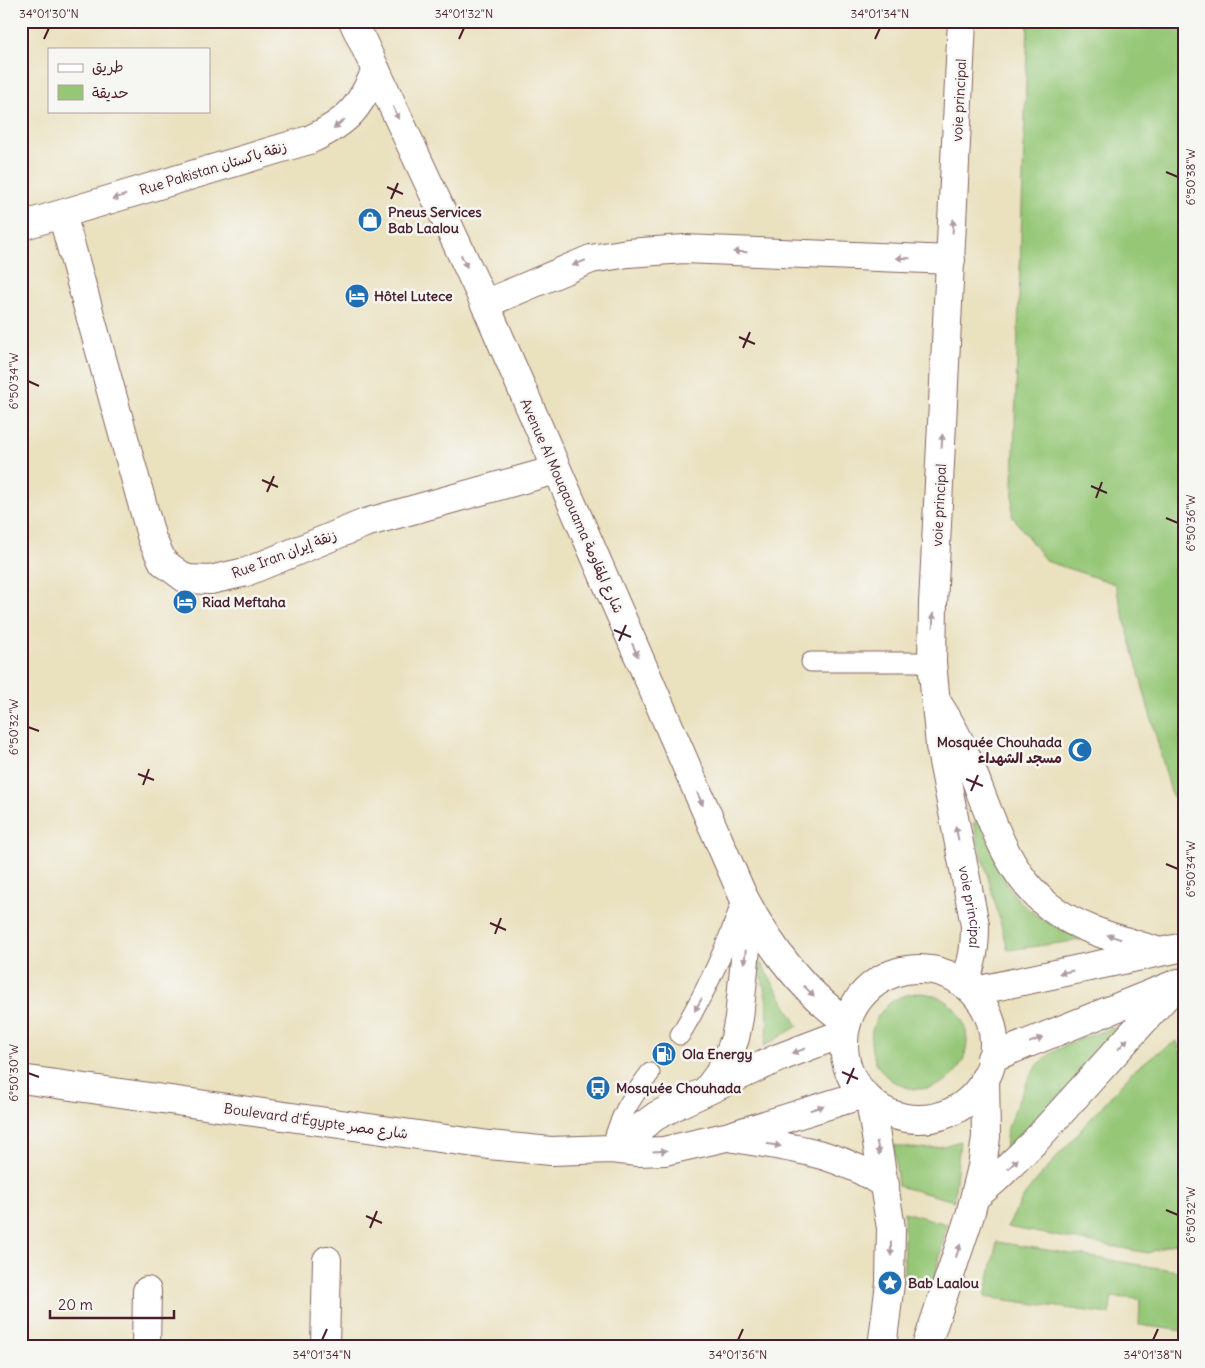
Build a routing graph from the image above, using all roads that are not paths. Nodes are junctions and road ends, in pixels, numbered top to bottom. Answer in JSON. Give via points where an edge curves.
{"nodes":[{"id":1,"x":353,"y":21,"type":"edge"},
{"id":2,"x":962,"y":21,"type":"edge"},
{"id":3,"x":376,"y":70,"type":"junction"},
{"id":4,"x":62,"y":214,"type":"junction"},
{"id":5,"x":21,"y":226,"type":"edge"},
{"id":6,"x":952,"y":260,"type":"junction"},
{"id":7,"x":485,"y":304,"type":"junction"},
{"id":8,"x":556,"y":470,"type":"junction"},
{"id":9,"x":811,"y":662,"type":"dead end"},
{"id":10,"x":932,"y":662,"type":"junction"},
{"id":11,"x":935,"y":699,"type":"junction"},
{"id":12,"x":747,"y":902,"type":"junction"},
{"id":13,"x":1177,"y":950,"type":"edge"},
{"id":14,"x":1181,"y":982,"type":"edge"},
{"id":15,"x":969,"y":987,"type":"junction"},
{"id":16,"x":845,"y":1028,"type":"junction"},
{"id":17,"x":680,"y":1035,"type":"dead end"},
{"id":18,"x":988,"y":1068,"type":"junction"},
{"id":19,"x":650,"y":1073,"type":"dead end"},
{"id":20,"x":21,"y":1078,"type":"edge"},
{"id":21,"x":706,"y":1091,"type":"junction"},
{"id":22,"x":867,"y":1097,"type":"junction"},
{"id":23,"x":726,"y":1137,"type":"junction"},
{"id":24,"x":611,"y":1149,"type":"junction"},
{"id":25,"x":885,"y":1185,"type":"junction"},
{"id":26,"x":976,"y":1196,"type":"junction"},
{"id":27,"x":327,"y":1260,"type":"dead end"},
{"id":28,"x":147,"y":1291,"type":"dead end"},
{"id":29,"x":146,"y":1347,"type":"edge"},
{"id":30,"x":326,"y":1347,"type":"edge"},
{"id":31,"x":882,"y":1347,"type":"edge"},
{"id":32,"x":926,"y":1347,"type":"edge"}],
"edges":[{"from":1,"to":3,"type":"street","name":"Avenue Al Mouqaouama شارع المقاومة"},
{"from":6,"to":2,"type":"street","name":"voie principal","one_way":true},
{"from":3,"to":4,"type":"street","name":"Rue Pakistan زنقة باكستان","one_way":true,"via":[[352,113],[332,130],[309,140]]},
{"from":3,"to":7,"type":"street","name":"Avenue Al Mouqaouama شارع المقاومة","one_way":true},
{"from":4,"to":5,"type":"street","name":"Rue Pakistan زنقة باكستان"},
{"from":4,"to":8,"type":"street","name":"Rue Iran زنقة إيران","via":[[152,539],[163,562],[186,579],[210,580],[246,572],[365,523]]},
{"from":6,"to":7,"type":"street","one_way":true,"via":[[684,249],[628,253],[590,259]]},
{"from":10,"to":6,"type":"street","name":"voie principal","one_way":true},
{"from":7,"to":8,"type":"street","name":"Avenue Al Mouqaouama شارع المقاومة"},
{"from":8,"to":12,"type":"street","name":"Avenue Al Mouqaouama شارع المقاومة","one_way":true},
{"from":9,"to":10,"type":"lane"},
{"from":10,"to":11,"type":"street","name":"voie principal"},
{"from":13,"to":11,"type":"street","one_way":true,"via":[[1095,931],[1050,908],[1032,890],[1004,848],[968,761]]},
{"from":15,"to":11,"type":"street","name":"voie principal","one_way":true,"via":[[975,925],[940,746]]},
{"from":12,"to":16,"type":"street","name":"Avenue Al Mouqaouama شارع المقاومة","one_way":true,"via":[[791,971]]},
{"from":12,"to":17,"type":"lane","one_way":true,"via":[[700,1002]]},
{"from":12,"to":21,"type":"street","one_way":true,"via":[[735,1038],[728,1057]]},
{"from":13,"to":15,"type":"street","one_way":true},
{"from":18,"to":14,"type":"street","one_way":true},
{"from":26,"to":14,"type":"street","one_way":true,"via":[[1016,1161]]},
{"from":15,"to":16,"type":"street","via":[[946,973],[926,969],[905,970],[869,988],[855,1004]]},
{"from":15,"to":18,"type":"street","via":[[984,1002],[991,1015],[994,1044]]},
{"from":16,"to":21,"type":"street","one_way":true},
{"from":16,"to":22,"type":"street","via":[[843,1049],[846,1066],[853,1081]]},
{"from":18,"to":22,"type":"street","via":[[972,1097],[954,1111],[933,1118],[910,1119],[889,1112]]},
{"from":18,"to":26,"type":"street","via":[[986,1137]]},
{"from":19,"to":24,"type":"lane","via":[[630,1099]]},
{"from":20,"to":24,"type":"street","name":"Boulevard d'Égypte شارع مصر","via":[[520,1149]]},
{"from":21,"to":24,"type":"street","via":[[656,1116]]},
{"from":23,"to":22,"type":"street","name":"Boulevard d'Égypte شارع مصر","one_way":true},
{"from":22,"to":25,"type":"street","one_way":true},
{"from":24,"to":23,"type":"street","name":"Boulevard d'Égypte شارع مصر","one_way":true,"via":[[664,1151]]},
{"from":23,"to":25,"type":"street","one_way":true,"via":[[832,1156],[860,1168]]},
{"from":25,"to":31,"type":"street","one_way":true,"via":[[891,1256]]},
{"from":32,"to":26,"type":"street","one_way":true},
{"from":27,"to":30,"type":"street"},
{"from":28,"to":29,"type":"street"}]}
